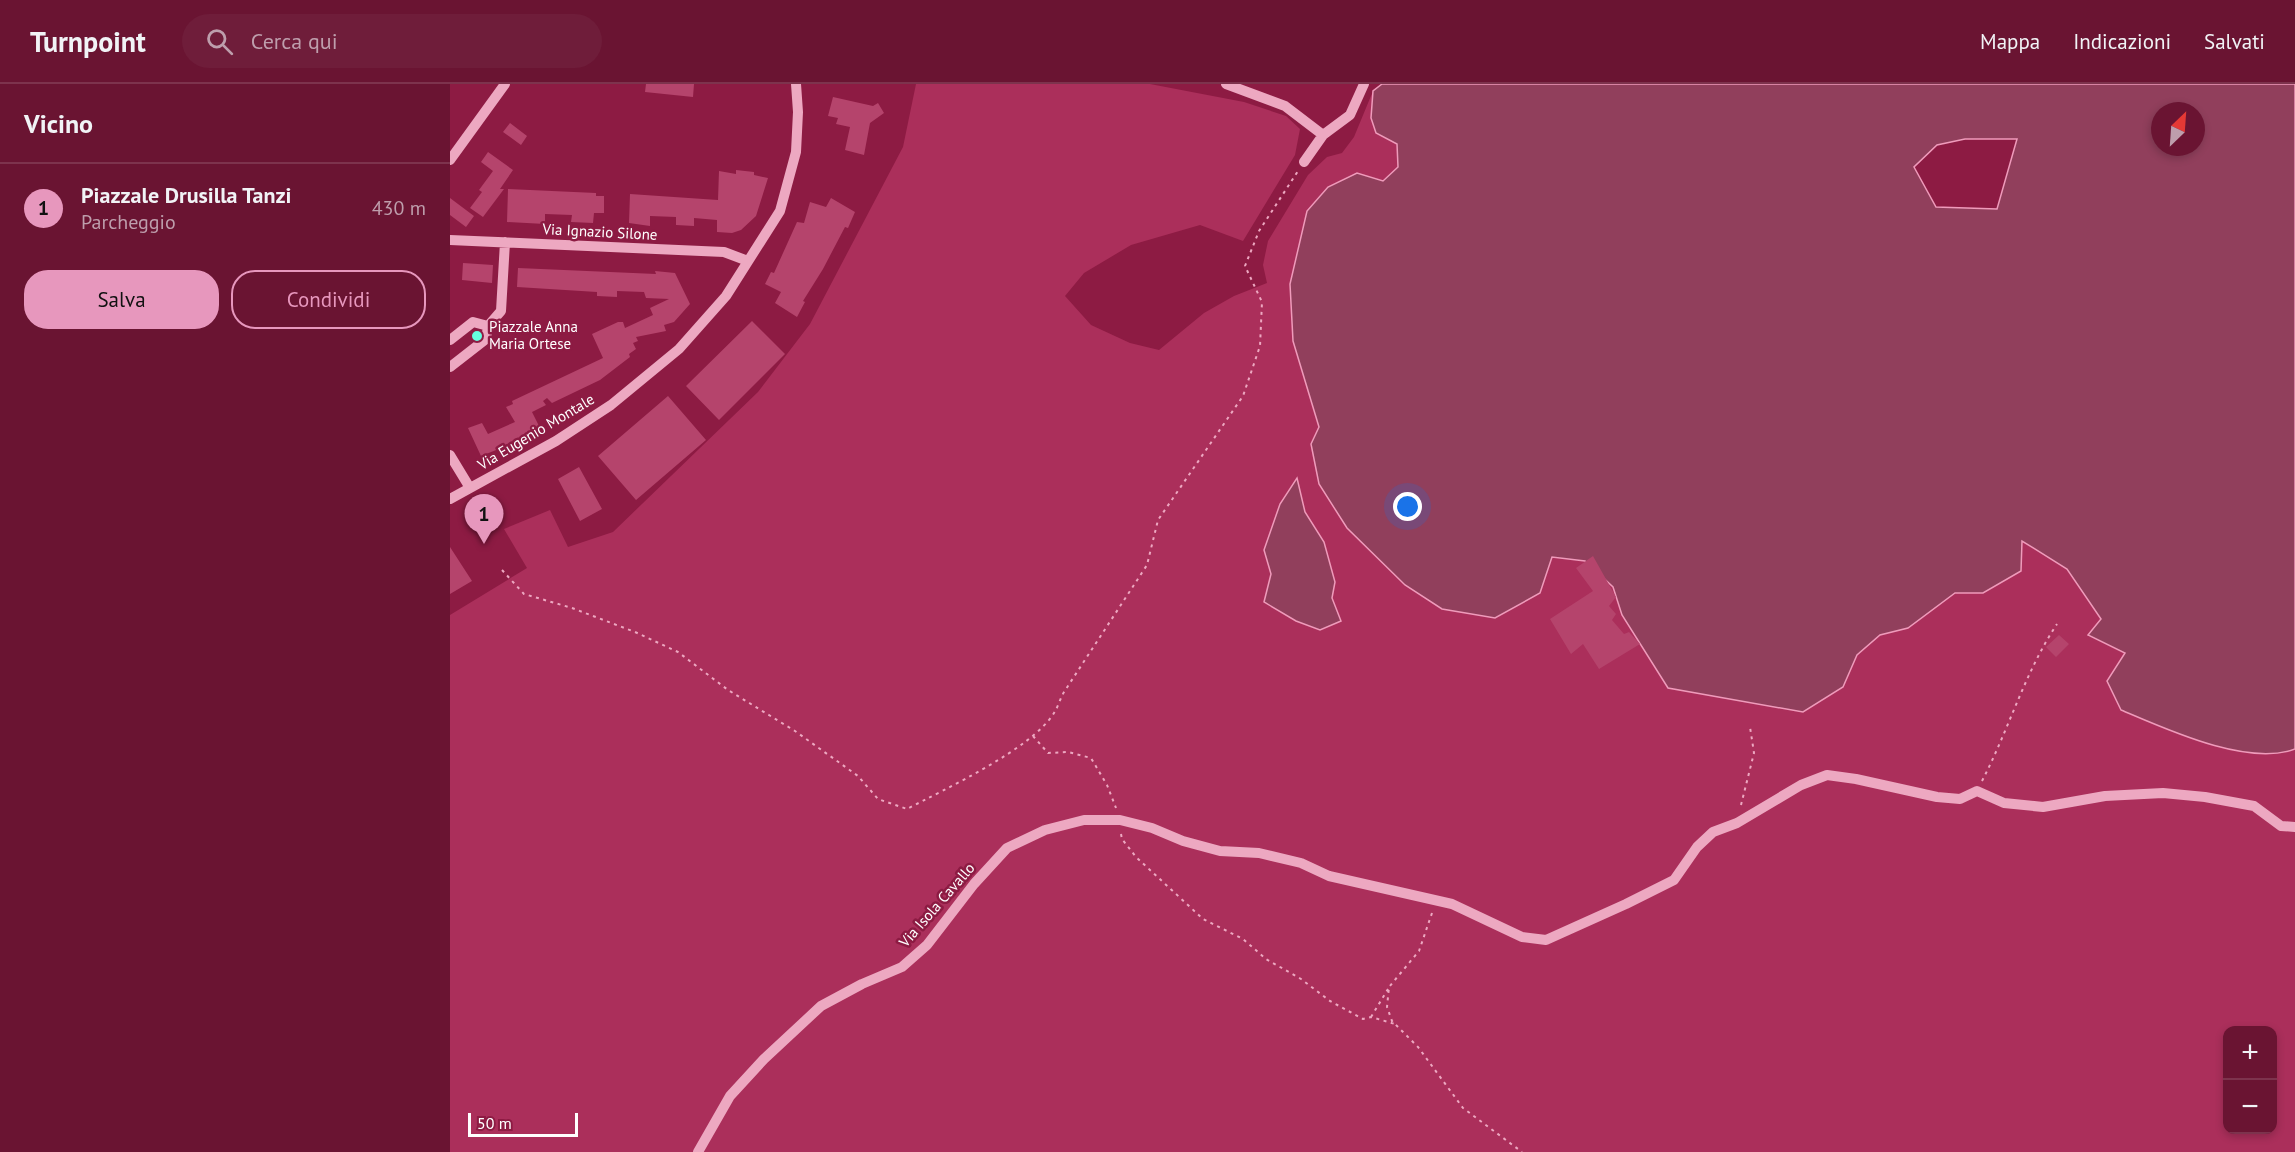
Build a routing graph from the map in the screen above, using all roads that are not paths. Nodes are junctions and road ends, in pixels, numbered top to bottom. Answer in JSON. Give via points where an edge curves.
{"nodes":[{"id":1,"x":796,"y":84,"type":"edge"},
{"id":2,"x":1226,"y":84,"type":"edge"},
{"id":3,"x":1364,"y":84,"type":"edge"},
{"id":4,"x":499,"y":86,"type":"edge"},
{"id":5,"x":1323,"y":135,"type":"junction"},
{"id":6,"x":450,"y":160,"type":"edge"},
{"id":7,"x":1304,"y":162,"type":"road end"},
{"id":8,"x":450,"y":240,"type":"edge"},
{"id":9,"x":505,"y":242,"type":"junction"},
{"id":10,"x":748,"y":261,"type":"junction"},
{"id":11,"x":488,"y":326,"type":"junction"},
{"id":12,"x":450,"y":340,"type":"edge"},
{"id":13,"x":450,"y":367,"type":"edge"},
{"id":14,"x":450,"y":455,"type":"edge"},
{"id":15,"x":470,"y":488,"type":"junction"},
{"id":16,"x":450,"y":499,"type":"edge"},
{"id":17,"x":2295,"y":827,"type":"edge"},
{"id":18,"x":698,"y":1152,"type":"edge"}],
"edges":[{"from":1,"to":10,"type":"street","name":"Via Eugenio Montale","via":[[795,152],[788,187],[780,211]]},
{"from":2,"to":5,"type":"street","via":[[1285,106]]},
{"from":3,"to":5,"type":"street","via":[[1350,115]]},
{"from":4,"to":6,"type":"street"},
{"from":5,"to":7,"type":"street"},
{"from":8,"to":9,"type":"street","name":"Via Ignazio Silone"},
{"from":9,"to":10,"type":"street","name":"Via Ignazio Silone","via":[[724,252]]},
{"from":9,"to":11,"type":"street","via":[[501,311]]},
{"from":10,"to":15,"type":"street","name":"Via Eugenio Montale","via":[[726,296],[679,349],[611,405],[556,441]]},
{"from":11,"to":12,"type":"street","via":[[473,322]]},
{"from":11,"to":13,"type":"street","via":[[486,339]]},
{"from":14,"to":15,"type":"street"},
{"from":15,"to":16,"type":"street","name":"Via Eugenio Montale"},
{"from":17,"to":18,"type":"street","name":"Via Isola Cavallo","via":[[2281,826],[2254,806],[2205,797],[2163,793],[2105,796],[2043,807],[2004,803],[1977,791],[1960,799],[1937,797],[1827,775],[1801,784],[1737,823],[1713,832],[1696,846],[1674,880],[1546,940],[1522,937],[1452,904],[1329,876],[1301,863],[1260,853],[1220,851],[1120,820],[1084,820],[1045,830],[1007,848],[927,945],[902,967],[821,1006],[730,1096]]}]}
